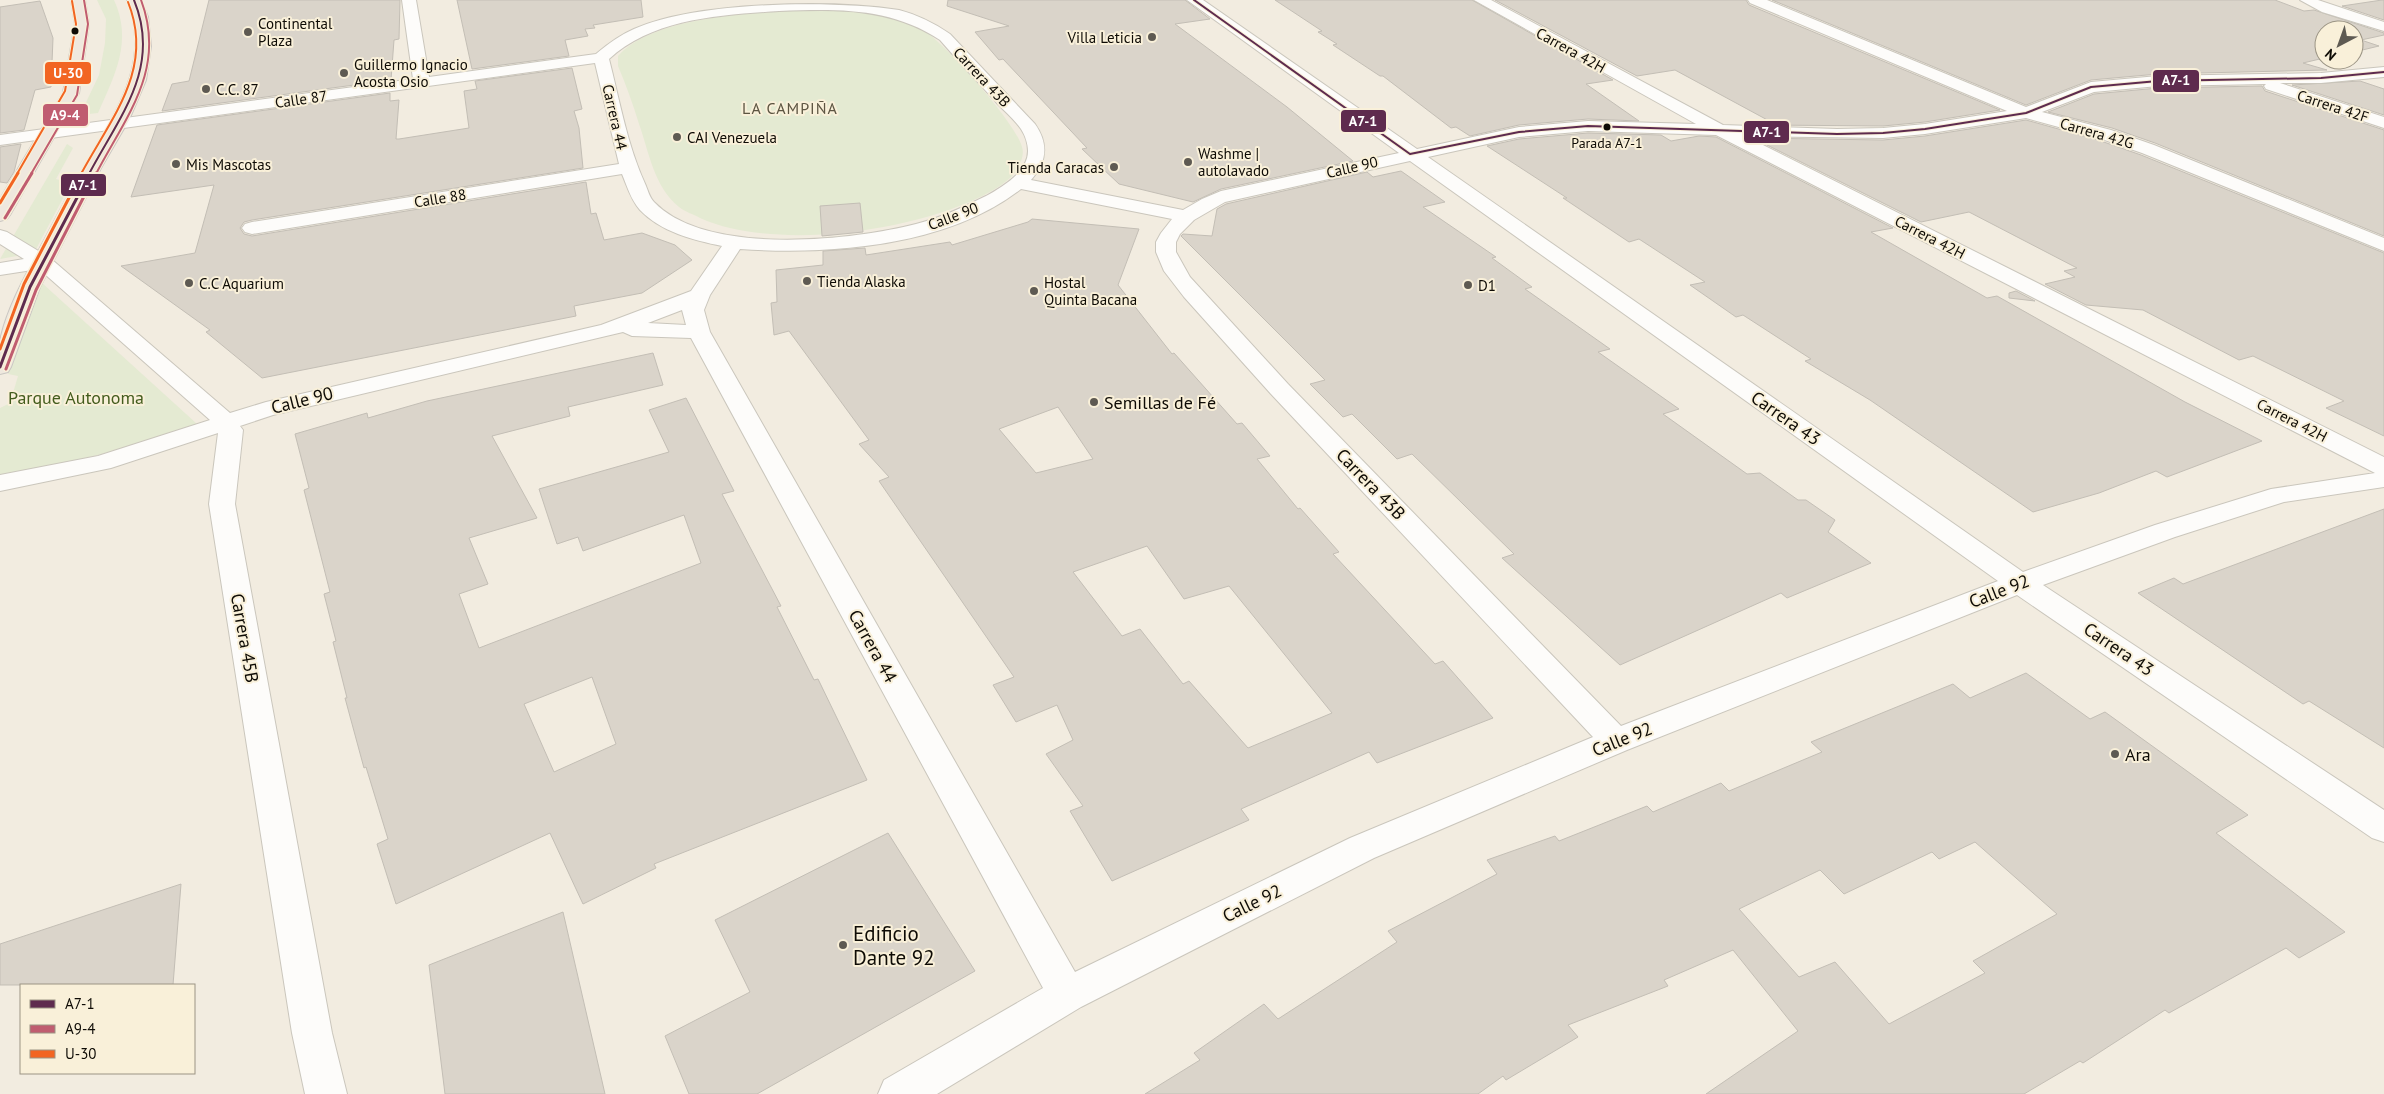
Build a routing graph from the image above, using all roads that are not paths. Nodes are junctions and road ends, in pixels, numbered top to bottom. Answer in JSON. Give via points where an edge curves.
{"nodes":[{"id":1,"x":78,"y":0,"type":"edge"},
{"id":2,"x":134,"y":0,"type":"edge"},
{"id":3,"x":409,"y":0,"type":"edge"},
{"id":4,"x":1194,"y":0,"type":"edge"},
{"id":5,"x":1481,"y":0,"type":"edge"},
{"id":6,"x":1754,"y":0,"type":"edge"},
{"id":7,"x":2307,"y":0,"type":"edge"},
{"id":8,"x":882,"y":4,"type":"edge"},
{"id":9,"x":687,"y":6,"type":"dead end"},
{"id":10,"x":698,"y":17,"type":"junction"},
{"id":11,"x":2384,"y":27,"type":"edge"},
{"id":12,"x":601,"y":58,"type":"junction"},
{"id":13,"x":2384,"y":72,"type":"edge"},
{"id":14,"x":2253,"y":80,"type":"junction"},
{"id":15,"x":422,"y":83,"type":"junction"},
{"id":16,"x":2026,"y":113,"type":"junction"},
{"id":17,"x":2384,"y":123,"type":"edge"},
{"id":18,"x":118,"y":124,"type":"junction"},
{"id":19,"x":1721,"y":131,"type":"junction"},
{"id":20,"x":46,"y":134,"type":"junction"},
{"id":21,"x":0,"y":140,"type":"edge"},
{"id":22,"x":1410,"y":154,"type":"junction"},
{"id":23,"x":627,"y":168,"type":"junction"},
{"id":24,"x":1017,"y":183,"type":"junction"},
{"id":25,"x":0,"y":215,"type":"edge"},
{"id":26,"x":1186,"y":216,"type":"junction"},
{"id":27,"x":252,"y":228,"type":"dead end"},
{"id":28,"x":0,"y":236,"type":"edge"},
{"id":29,"x":734,"y":243,"type":"junction"},
{"id":30,"x":2384,"y":245,"type":"edge"},
{"id":31,"x":43,"y":262,"type":"junction"},
{"id":32,"x":0,"y":269,"type":"edge"},
{"id":33,"x":699,"y":295,"type":"junction"},
{"id":34,"x":608,"y":330,"type":"junction"},
{"id":35,"x":699,"y":332,"type":"junction"},
{"id":36,"x":0,"y":367,"type":"edge"},
{"id":37,"x":228,"y":423,"type":"junction"},
{"id":38,"x":2384,"y":467,"type":"edge"},
{"id":39,"x":2384,"y":479,"type":"edge"},
{"id":40,"x":0,"y":483,"type":"edge"},
{"id":41,"x":2020,"y":583,"type":"junction"},
{"id":42,"x":1616,"y":741,"type":"junction"},
{"id":43,"x":2384,"y":828,"type":"edge"},
{"id":44,"x":1067,"y":995,"type":"junction"},
{"id":45,"x":326,"y":1094,"type":"edge"},
{"id":46,"x":899,"y":1094,"type":"edge"}],
"edges":[{"from":1,"to":20,"type":"main road","via":[[82,24],[74,86]]},
{"from":2,"to":18,"type":"main road","via":[[141,17],[144,46],[138,80]]},
{"from":3,"to":15,"type":"street"},
{"from":4,"to":22,"type":"street","name":"Carrera 43"},
{"from":5,"to":19,"type":"street","name":"Carrera 42H"},
{"from":6,"to":16,"type":"street","name":"Carrera 42G"},
{"from":7,"to":11,"type":"street"},
{"from":8,"to":10,"type":"street","via":[[785,6]]},
{"from":8,"to":24,"type":"street","name":"Carrera 43B","via":[[946,37],[1029,128],[1037,144],[1036,157]]},
{"from":9,"to":10,"type":"street"},
{"from":10,"to":12,"type":"street","via":[[646,29],[625,38]]},
{"from":12,"to":15,"type":"street","name":"Calle 87"},
{"from":12,"to":23,"type":"street","name":"Carrera 44"},
{"from":13,"to":14,"type":"street","name":"Calle 90"},
{"from":14,"to":16,"type":"street","name":"Calle 90","via":[[2158,81],[2091,87]]},
{"from":14,"to":17,"type":"street","name":"Carrera 42F"},
{"from":15,"to":18,"type":"street","name":"Calle 87"},
{"from":16,"to":19,"type":"street","name":"Calle 90","via":[[1882,133]]},
{"from":16,"to":30,"type":"street","name":"Carrera 42G","via":[[2148,149]]},
{"from":18,"to":20,"type":"street","name":"Calle 87"},
{"from":18,"to":31,"type":"main road"},
{"from":19,"to":22,"type":"street","name":"Calle 90","via":[[1588,126],[1519,132]]},
{"from":19,"to":38,"type":"street","name":"Carrera 42H"},
{"from":20,"to":21,"type":"street","name":"Calle 87"},
{"from":20,"to":25,"type":"main road"},
{"from":22,"to":26,"type":"street","name":"Calle 90","via":[[1223,196]]},
{"from":22,"to":41,"type":"street","name":"Carrera 43"},
{"from":23,"to":27,"type":"street","name":"Calle 88"},
{"from":23,"to":29,"type":"street","name":"Carrera 44","via":[[646,205],[668,223]]},
{"from":24,"to":26,"type":"street"},
{"from":24,"to":29,"type":"street","name":"Calle 90","via":[[993,200],[960,215],[884,236],[828,244],[780,246]]},
{"from":26,"to":42,"type":"street","name":"Carrera 43B","via":[[1167,236],[1165,246],[1166,255],[1188,287],[1249,357]]},
{"from":28,"to":31,"type":"street"},
{"from":29,"to":33,"type":"street"},
{"from":31,"to":32,"type":"street"},
{"from":31,"to":36,"type":"main road","via":[[30,287]]},
{"from":31,"to":37,"type":"street"},
{"from":33,"to":34,"type":"street","name":"Calle 90"},
{"from":33,"to":35,"type":"street","name":"Carrera 44","via":[[693,310]]},
{"from":34,"to":35,"type":"street","name":"Calle 90","via":[[650,328]]},
{"from":34,"to":37,"type":"street","name":"Calle 90","via":[[310,398]]},
{"from":35,"to":44,"type":"street","name":"Carrera 44"},
{"from":37,"to":40,"type":"street","name":"Calle 90","via":[[102,463]]},
{"from":37,"to":45,"type":"street","name":"Carrera 45B","via":[[231,430],[222,504],[312,1033]]},
{"from":39,"to":41,"type":"street","name":"Calle 92","via":[[2280,495],[2164,531]]},
{"from":41,"to":42,"type":"street","name":"Calle 92"},
{"from":41,"to":43,"type":"street","name":"Carrera 43"},
{"from":42,"to":44,"type":"street","name":"Calle 92","via":[[1362,848]]},
{"from":44,"to":46,"type":"street","name":"Calle 92"}]}
